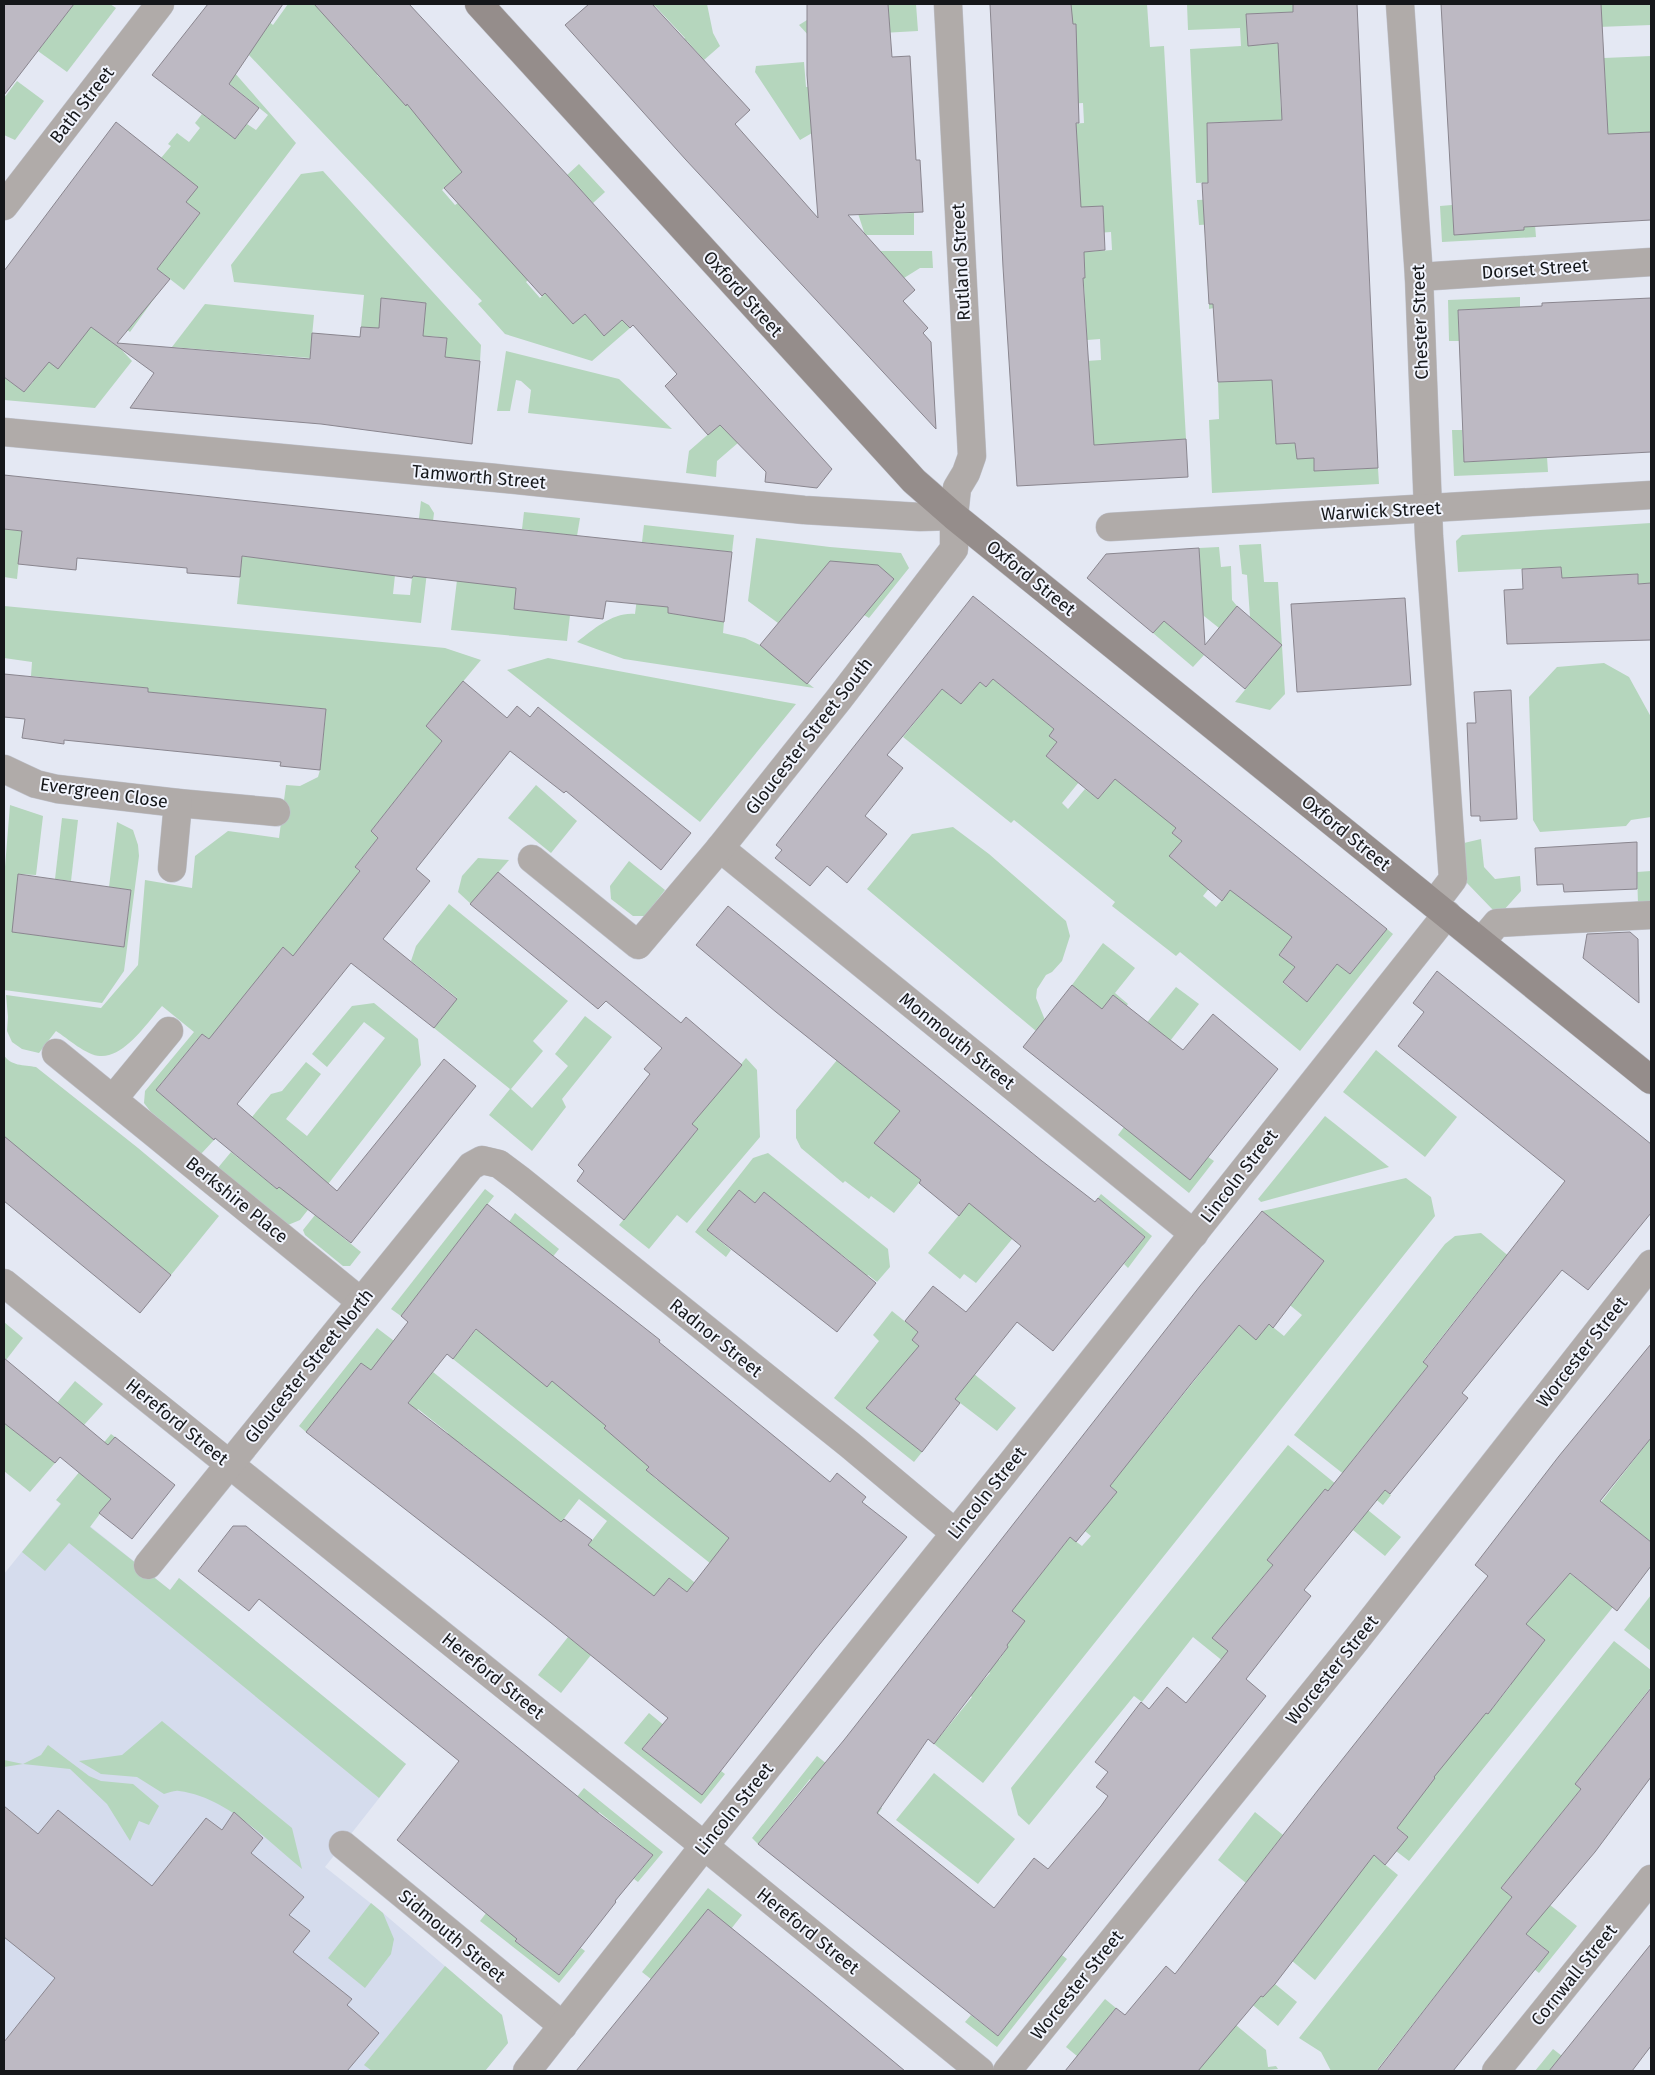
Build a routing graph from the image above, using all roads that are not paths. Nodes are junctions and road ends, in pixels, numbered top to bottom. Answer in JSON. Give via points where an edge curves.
{"nodes":[{"id":1,"x":160,"y":4,"type":"edge"},
{"id":2,"x":479,"y":4,"type":"edge"},
{"id":3,"x":948,"y":4,"type":"edge"},
{"id":4,"x":1400,"y":4,"type":"edge"},
{"id":5,"x":4,"y":206,"type":"edge"},
{"id":6,"x":1651,"y":262,"type":"edge"},
{"id":7,"x":1419,"y":277,"type":"junction"},
{"id":8,"x":4,"y":432,"type":"edge"},
{"id":9,"x":1651,"y":495,"type":"edge"},
{"id":10,"x":1427,"y":509,"type":"junction"},
{"id":11,"x":954,"y":516,"type":"junction"},
{"id":12,"x":1110,"y":526,"type":"dead end"},
{"id":13,"x":1436,"y":640,"type":"joint"},
{"id":14,"x":4,"y":769,"type":"edge"},
{"id":15,"x":178,"y":803,"type":"junction"},
{"id":16,"x":276,"y":812,"type":"dead end"},
{"id":17,"x":720,"y":848,"type":"junction"},
{"id":18,"x":532,"y":859,"type":"dead end"},
{"id":19,"x":172,"y":868,"type":"dead end"},
{"id":20,"x":1440,"y":909,"type":"junction"},
{"id":21,"x":1651,"y":915,"type":"edge"},
{"id":22,"x":1481,"y":942,"type":"junction"},
{"id":23,"x":169,"y":1031,"type":"dead end"},
{"id":24,"x":56,"y":1053,"type":"dead end"},
{"id":25,"x":1651,"y":1080,"type":"edge"},
{"id":26,"x":113,"y":1099,"type":"junction"},
{"id":27,"x":470,"y":1166,"type":"joint"},
{"id":28,"x":1194,"y":1234,"type":"junction"},
{"id":29,"x":1651,"y":1264,"type":"edge"},
{"id":30,"x":4,"y":1283,"type":"edge"},
{"id":31,"x":360,"y":1301,"type":"junction"},
{"id":32,"x":230,"y":1465,"type":"junction"},
{"id":33,"x":955,"y":1533,"type":"junction"},
{"id":34,"x":148,"y":1565,"type":"dead end"},
{"id":35,"x":343,"y":1845,"type":"dead end"},
{"id":36,"x":704,"y":1846,"type":"junction"},
{"id":37,"x":1651,"y":1879,"type":"edge"},
{"id":38,"x":563,"y":2026,"type":"junction"},
{"id":39,"x":527,"y":2071,"type":"edge"},
{"id":40,"x":980,"y":2071,"type":"edge"},
{"id":41,"x":1007,"y":2071,"type":"edge"},
{"id":42,"x":1496,"y":2071,"type":"edge"}],
"edges":[{"from":1,"to":5,"type":"street","name":"Bath Street"},
{"from":2,"to":11,"type":"main road","name":"Oxford Street","via":[[844,406],[914,481]]},
{"from":3,"to":11,"type":"street","name":"Rutland Street","via":[[972,456],[957,488]]},
{"from":4,"to":7,"type":"street","name":"Chester Street"},
{"from":6,"to":7,"type":"street","name":"Dorset Street"},
{"from":7,"to":10,"type":"street","name":"Chester Street"},
{"from":8,"to":11,"type":"street","name":"Tamworth Street","via":[[804,510]]},
{"from":9,"to":10,"type":"street","name":"Warwick Street"},
{"from":10,"to":12,"type":"street","name":"Warwick Street"},
{"from":10,"to":13,"type":"street","name":"Chester Street"},
{"from":11,"to":17,"type":"street","name":"Gloucester Street South","via":[[954,548]]},
{"from":11,"to":20,"type":"main road","name":"Oxford Street"},
{"from":13,"to":20,"type":"street","name":"Lincoln Street","via":[[1453,879]]},
{"from":14,"to":15,"type":"street","name":"Evergreen Close","via":[[36,784]]},
{"from":15,"to":16,"type":"street","name":"Evergreen Close"},
{"from":15,"to":19,"type":"street","name":"Evergreen Close"},
{"from":17,"to":18,"type":"street","name":"Gloucester Street South","via":[[638,945]]},
{"from":17,"to":28,"type":"street","name":"Monmouth Street"},
{"from":20,"to":22,"type":"main road","name":"Oxford Street"},
{"from":20,"to":28,"type":"street","name":"Lincoln Street"},
{"from":21,"to":22,"type":"street","via":[[1497,923]]},
{"from":22,"to":25,"type":"main road","name":"Oxford Street"},
{"from":23,"to":26,"type":"street"},
{"from":24,"to":26,"type":"street","name":"Berkshire Place"},
{"from":26,"to":31,"type":"street","name":"Berkshire Place"},
{"from":27,"to":31,"type":"street","name":"Gloucester Street North"},
{"from":27,"to":33,"type":"street","name":"Radnor Street","via":[[482,1160],[499,1164]]},
{"from":28,"to":33,"type":"street","name":"Lincoln Street"},
{"from":29,"to":41,"type":"street","name":"Worcester Street","via":[[1356,1640]]},
{"from":30,"to":32,"type":"street","name":"Hereford Street"},
{"from":31,"to":32,"type":"street","name":"Gloucester Street North"},
{"from":32,"to":34,"type":"street","name":"Gloucester Street North"},
{"from":32,"to":36,"type":"street","name":"Hereford Street"},
{"from":33,"to":36,"type":"street","name":"Lincoln Street"},
{"from":35,"to":38,"type":"street","name":"Sidmouth Street"},
{"from":36,"to":38,"type":"street","name":"Lincoln Street"},
{"from":36,"to":40,"type":"street","name":"Hereford Street"},
{"from":37,"to":42,"type":"street","name":"Cornwall Street"},
{"from":38,"to":39,"type":"street","name":"Lincoln Street"}]}
